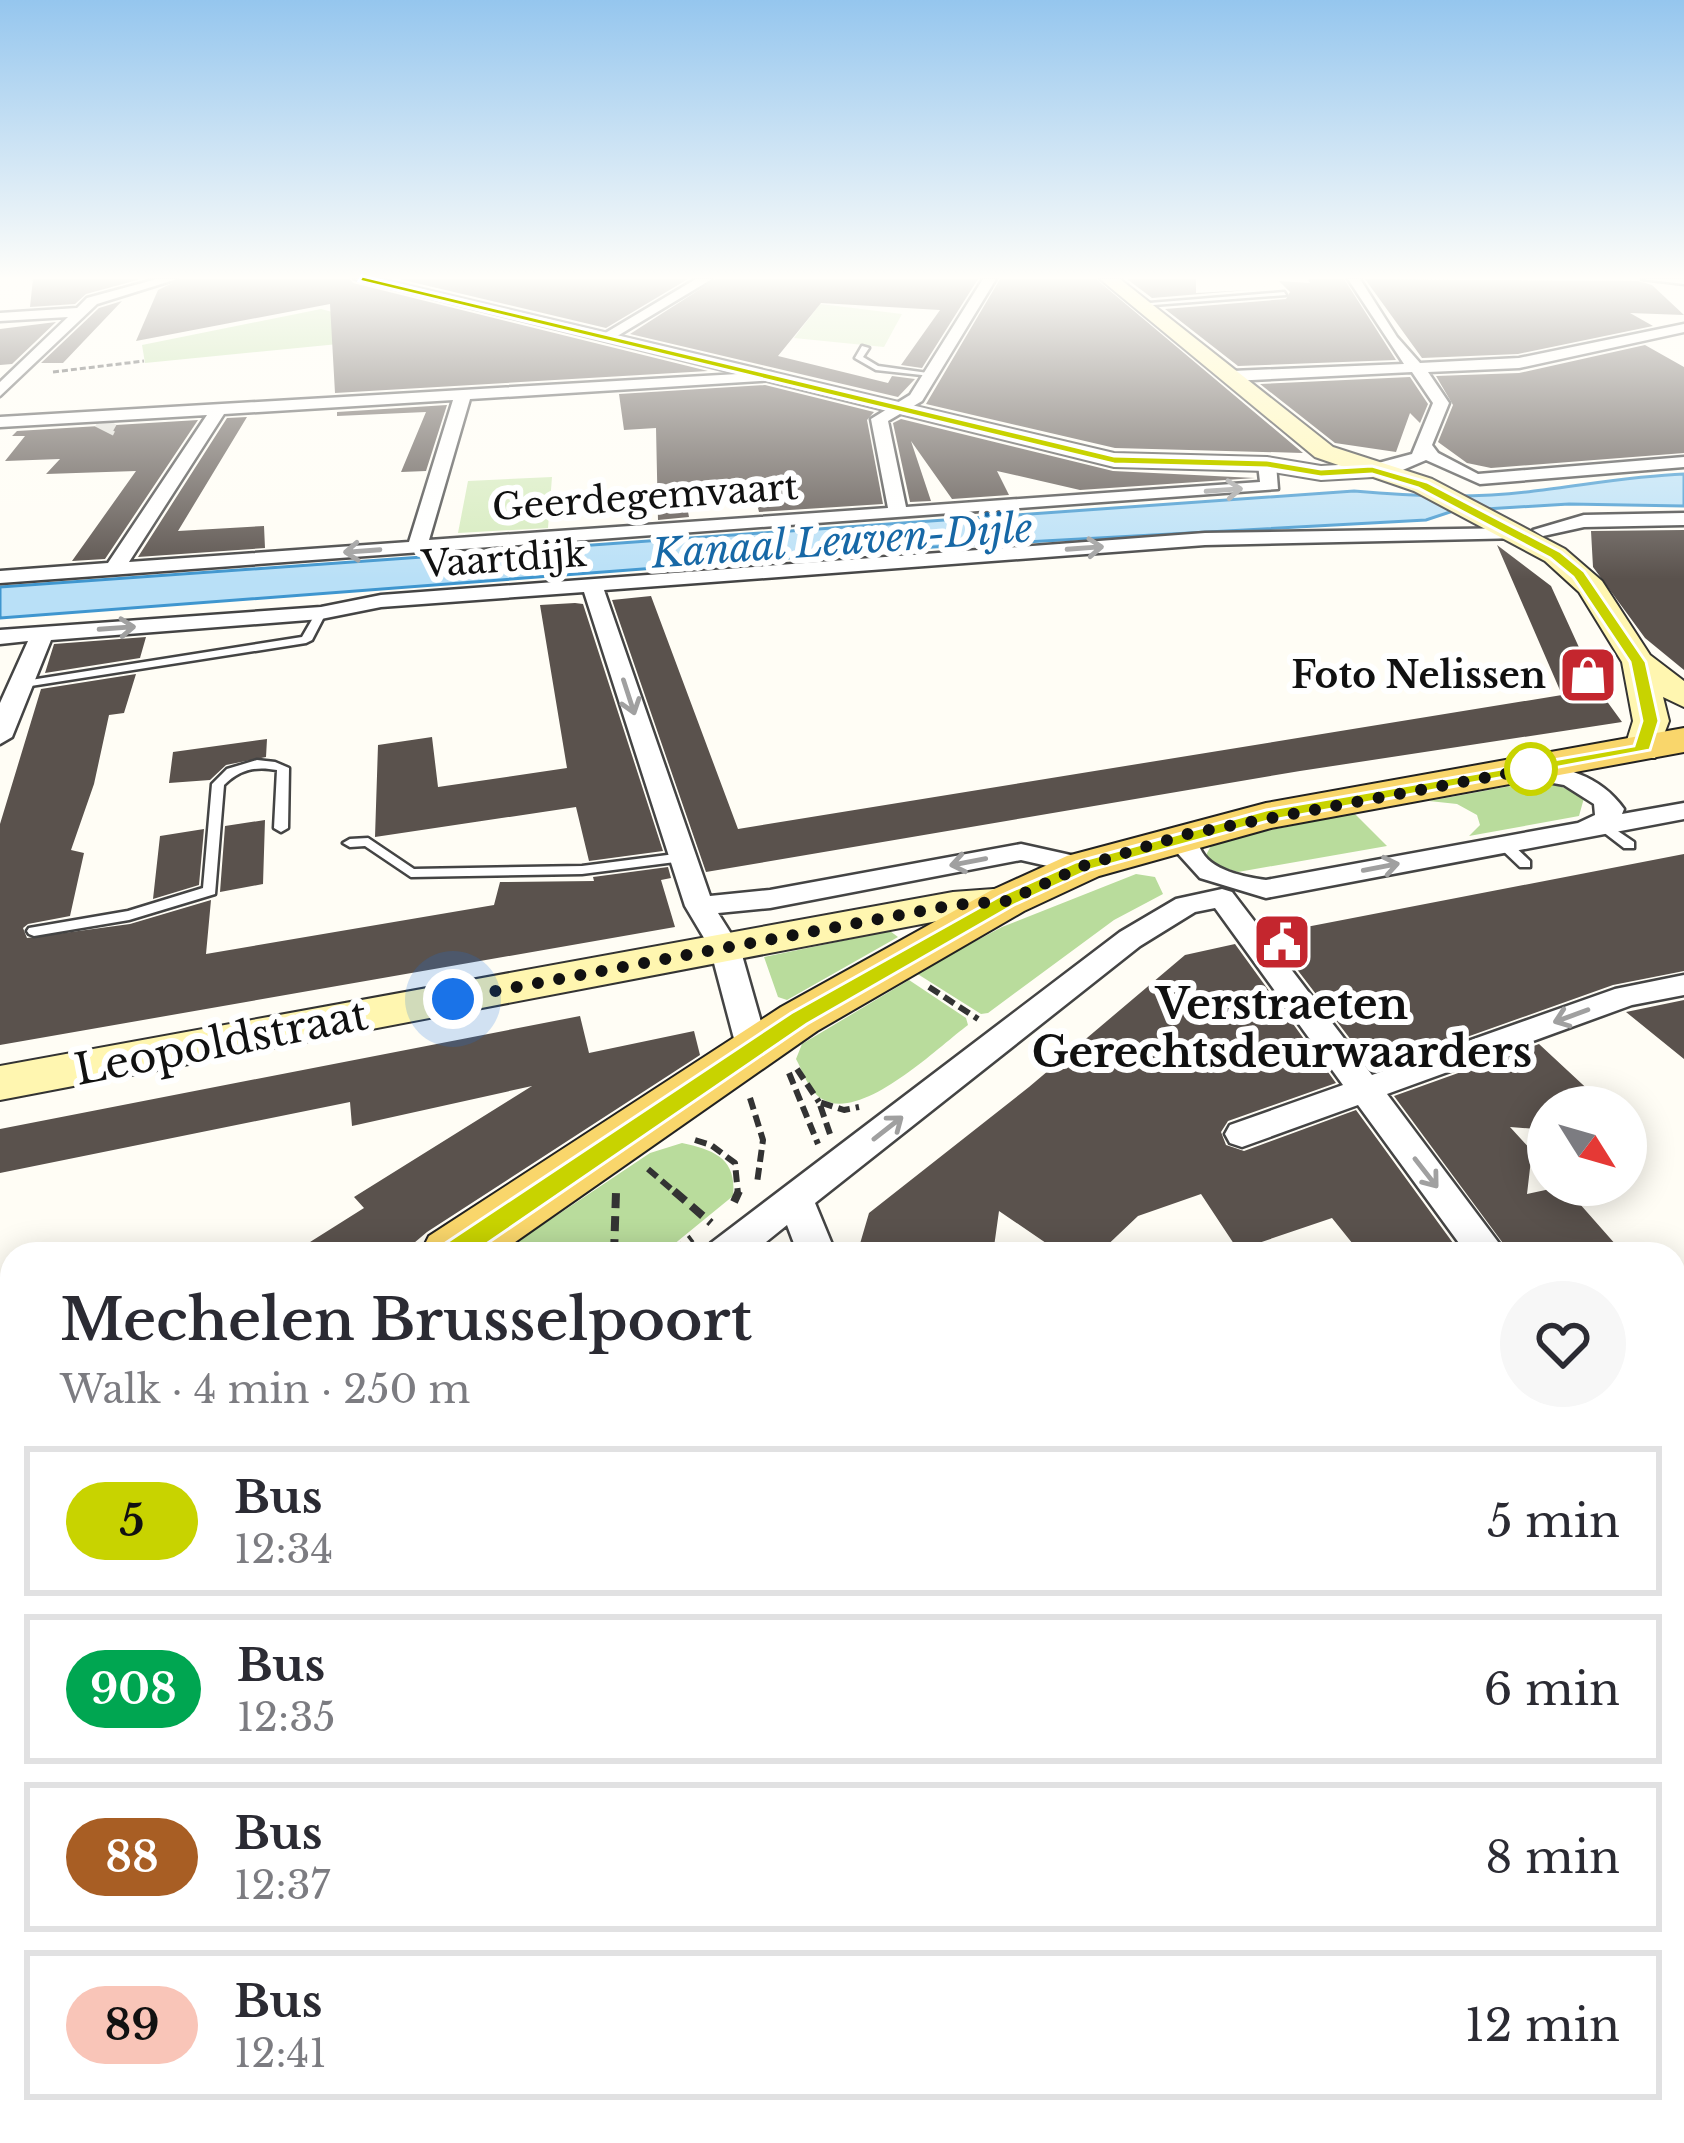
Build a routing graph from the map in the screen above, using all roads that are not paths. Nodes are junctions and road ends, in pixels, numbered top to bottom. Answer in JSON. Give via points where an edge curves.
{"nodes":[{"id":1,"x":741,"y":379,"type":"edge"},
{"id":2,"x":779,"y":379,"type":"edge"},
{"id":3,"x":928,"y":379,"type":"edge"},
{"id":4,"x":1236,"y":379,"type":"edge"},
{"id":5,"x":1424,"y":379,"type":"edge"},
{"id":6,"x":462,"y":398,"type":"junction"},
{"id":7,"x":900,"y":409,"type":"junction"},
{"id":8,"x":218,"y":410,"type":"junction"},
{"id":9,"x":0,"y":422,"type":"edge"},
{"id":10,"x":1426,"y":449,"type":"junction"},
{"id":11,"x":1324,"y":452,"type":"junction"},
{"id":12,"x":1684,"y":462,"type":"edge"},
{"id":13,"x":1267,"y":464,"type":"junction"},
{"id":14,"x":1292,"y":469,"type":"junction"},
{"id":15,"x":1372,"y":470,"type":"junction"},
{"id":16,"x":1484,"y":482,"type":"junction"},
{"id":17,"x":898,"y":512,"type":"junction"},
{"id":18,"x":1684,"y":519,"type":"edge"},
{"id":19,"x":1536,"y":533,"type":"junction"},
{"id":20,"x":417,"y":547,"type":"junction"},
{"id":21,"x":114,"y":570,"type":"junction"},
{"id":22,"x":0,"y":577,"type":"edge"},
{"id":23,"x":592,"y":586,"type":"junction"},
{"id":24,"x":321,"y":613,"type":"junction"},
{"id":25,"x":43,"y":634,"type":"junction"},
{"id":26,"x":0,"y":637,"type":"edge"},
{"id":27,"x":1638,"y":662,"type":"junction"},
{"id":28,"x":18,"y":685,"type":"junction"},
{"id":29,"x":1684,"y":697,"type":"edge"},
{"id":30,"x":0,"y":737,"type":"edge"},
{"id":31,"x":1684,"y":740,"type":"edge"},
{"id":32,"x":1642,"y":750,"type":"junction"},
{"id":33,"x":1523,"y":770,"type":"junction"},
{"id":34,"x":1684,"y":811,"type":"edge"},
{"id":35,"x":1596,"y":827,"type":"junction"},
{"id":36,"x":281,"y":828,"type":"dead end"},
{"id":37,"x":1187,"y":834,"type":"junction"},
{"id":38,"x":350,"y":842,"type":"dead end"},
{"id":39,"x":1504,"y":844,"type":"junction"},
{"id":40,"x":1629,"y":845,"type":"dead end"},
{"id":41,"x":1132,"y":850,"type":"junction"},
{"id":42,"x":682,"y":857,"type":"junction"},
{"id":43,"x":1526,"y":864,"type":"dead end"},
{"id":44,"x":1083,"y":866,"type":"junction"},
{"id":45,"x":1266,"y":889,"type":"junction"},
{"id":46,"x":1222,"y":898,"type":"junction"},
{"id":47,"x":1007,"y":901,"type":"junction"},
{"id":48,"x":1186,"y":905,"type":"junction"},
{"id":49,"x":699,"y":906,"type":"junction"},
{"id":50,"x":34,"y":932,"type":"dead end"},
{"id":51,"x":725,"y":949,"type":"junction"},
{"id":52,"x":1684,"y":985,"type":"edge"},
{"id":53,"x":764,"y":1058,"type":"junction"},
{"id":54,"x":0,"y":1083,"type":"edge"},
{"id":55,"x":1364,"y":1091,"type":"junction"},
{"id":56,"x":1242,"y":1134,"type":"dead end"},
{"id":57,"x":794,"y":1198,"type":"junction"},
{"id":58,"x":729,"y":1236,"type":"edge"},
{"id":59,"x":470,"y":1242,"type":"edge"},
{"id":60,"x":812,"y":1242,"type":"edge"},
{"id":61,"x":1479,"y":1242,"type":"edge"}],
"edges":[{"from":1,"to":6,"type":"street"},
{"from":2,"to":7,"type":"street"},
{"from":3,"to":7,"type":"street"},
{"from":4,"to":11,"type":"main road"},
{"from":5,"to":10,"type":"street","via":[[1442,404]]},
{"from":6,"to":8,"type":"street"},
{"from":6,"to":20,"type":"street"},
{"from":7,"to":13,"type":"street","via":[[1114,460]]},
{"from":7,"to":17,"type":"street","via":[[879,418]]},
{"from":8,"to":9,"type":"street"},
{"from":8,"to":21,"type":"street"},
{"from":10,"to":15,"type":"street","via":[[1406,465]]},
{"from":10,"to":16,"type":"street"},
{"from":11,"to":14,"type":"street"},
{"from":11,"to":15,"type":"main road"},
{"from":12,"to":16,"type":"street"},
{"from":13,"to":14,"type":"street"},
{"from":17,"to":13,"type":"street","name":"Geerdegemvaart","one_way":true,"via":[[1260,488],[1272,485]]},
{"from":14,"to":15,"type":"street"},
{"from":15,"to":16,"type":"main road"},
{"from":15,"to":19,"type":"main road"},
{"from":16,"to":19,"type":"main road"},
{"from":17,"to":20,"type":"street","name":"Geerdegemvaart"},
{"from":18,"to":19,"type":"street","name":"Vaartdijk","via":[[1584,521]]},
{"from":23,"to":19,"type":"street","name":"Vaartdijk","one_way":true,"via":[[1205,539]]},
{"from":19,"to":27,"type":"main road","via":[[1591,587]]},
{"from":20,"to":21,"type":"street","name":"Geerdegemvaart","one_way":true},
{"from":21,"to":22,"type":"street","name":"Geerdegemvaart"},
{"from":23,"to":24,"type":"street","name":"Vaartdijk"},
{"from":23,"to":42,"type":"street","one_way":true},
{"from":25,"to":24,"type":"street","name":"Vaartdijk","one_way":true},
{"from":24,"to":28,"type":"lane","via":[[306,640]]},
{"from":25,"to":26,"type":"street","name":"Vaartdijk"},
{"from":25,"to":28,"type":"street"},
{"from":27,"to":29,"type":"main road"},
{"from":27,"to":32,"type":"main road","via":[[1651,721]]},
{"from":28,"to":30,"type":"street"},
{"from":31,"to":32,"type":"main road"},
{"from":32,"to":33,"type":"main road"},
{"from":33,"to":35,"type":"street","via":[[1559,775],[1603,796],[1611,809]]},
{"from":33,"to":37,"type":"main road"},
{"from":34,"to":35,"type":"street"},
{"from":35,"to":39,"type":"street"},
{"from":35,"to":40,"type":"lane"},
{"from":36,"to":50,"type":"lane","via":[[283,769],[266,762],[228,771],[218,784],[210,891]]},
{"from":37,"to":41,"type":"main road"},
{"from":37,"to":45,"type":"street","via":[[1185,846],[1206,872]]},
{"from":38,"to":42,"type":"lane","via":[[368,842],[410,873],[582,870]]},
{"from":39,"to":43,"type":"lane"},
{"from":45,"to":39,"type":"street","one_way":true},
{"from":41,"to":44,"type":"main road"},
{"from":41,"to":48,"type":"street","via":[[1181,864],[1196,888]]},
{"from":42,"to":49,"type":"street"},
{"from":44,"to":47,"type":"main road"},
{"from":44,"to":49,"type":"street","one_way":true,"via":[[1021,852]]},
{"from":45,"to":46,"type":"lane"},
{"from":46,"to":48,"type":"street"},
{"from":46,"to":55,"type":"street"},
{"from":47,"to":51,"type":"main road","name":"Leopoldstraat"},
{"from":47,"to":53,"type":"main road","via":[[884,967]]},
{"from":57,"to":48,"type":"street","one_way":true,"via":[[1130,939]]},
{"from":49,"to":51,"type":"street"},
{"from":51,"to":53,"type":"street"},
{"from":51,"to":54,"type":"main road","name":"Leopoldstraat"},
{"from":52,"to":55,"type":"street","one_way":true,"via":[[1626,996]]},
{"from":53,"to":59,"type":"main road"},
{"from":55,"to":56,"type":"street"},
{"from":55,"to":61,"type":"street","one_way":true},
{"from":57,"to":58,"type":"street"},
{"from":57,"to":60,"type":"street"}]}
